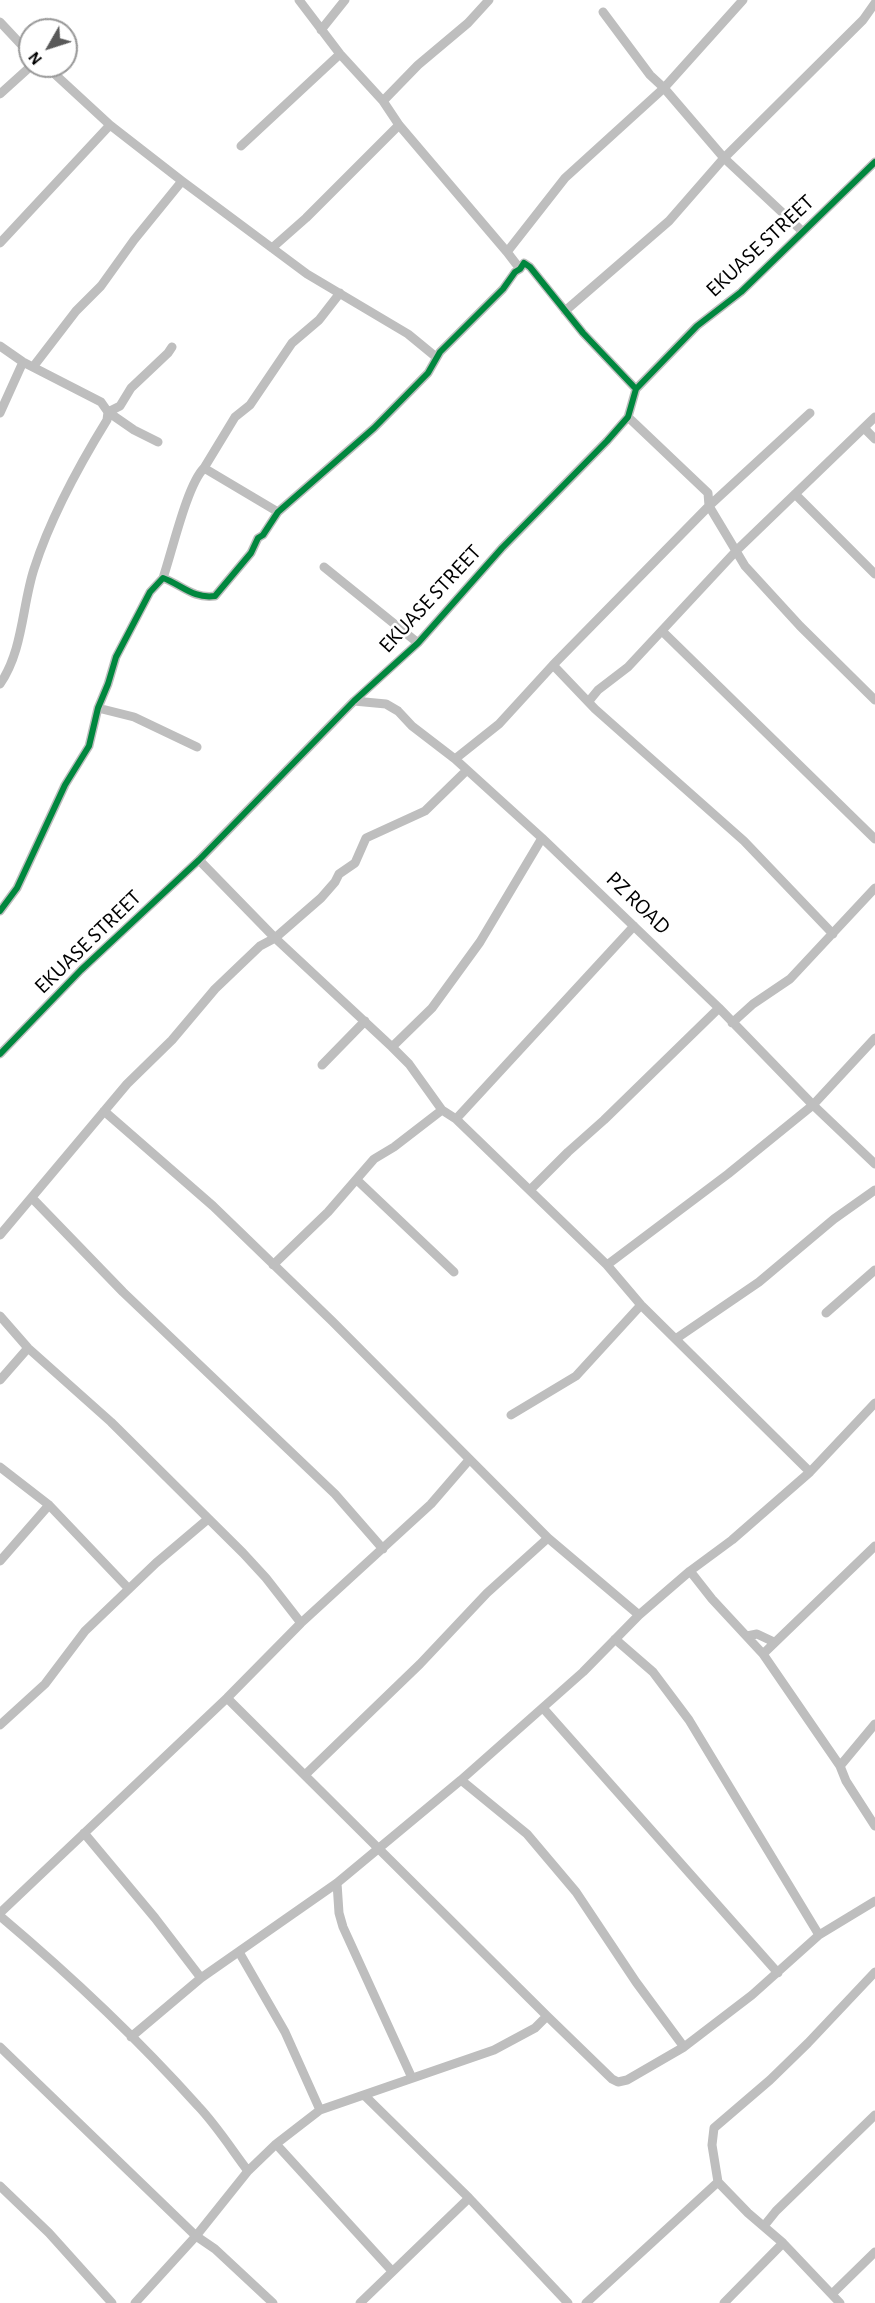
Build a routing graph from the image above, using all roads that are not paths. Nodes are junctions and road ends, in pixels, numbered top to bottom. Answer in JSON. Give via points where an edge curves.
{"nodes":[{"id":1,"x":299,"y":0,"type":"edge"},
{"id":2,"x":345,"y":0,"type":"edge"},
{"id":3,"x":489,"y":0,"type":"edge"},
{"id":4,"x":743,"y":0,"type":"edge"},
{"id":5,"x":875,"y":3,"type":"edge"},
{"id":6,"x":603,"y":12,"type":"dead end"},
{"id":7,"x":0,"y":22,"type":"edge"},
{"id":8,"x":321,"y":30,"type":"junction"},
{"id":9,"x":18,"y":41,"type":"edge"},
{"id":10,"x":340,"y":54,"type":"junction"},
{"id":11,"x":18,"y":78,"type":"edge"},
{"id":12,"x":59,"y":78,"type":"edge"},
{"id":13,"x":664,"y":88,"type":"junction"},
{"id":14,"x":0,"y":94,"type":"edge"},
{"id":15,"x":383,"y":101,"type":"junction"},
{"id":16,"x":110,"y":125,"type":"junction"},
{"id":17,"x":399,"y":125,"type":"junction"},
{"id":18,"x":241,"y":146,"type":"dead end"},
{"id":19,"x":724,"y":158,"type":"junction"},
{"id":20,"x":875,"y":162,"type":"edge"},
{"id":21,"x":182,"y":181,"type":"junction"},
{"id":22,"x":802,"y":231,"type":"junction"},
{"id":23,"x":0,"y":243,"type":"edge"},
{"id":24,"x":272,"y":248,"type":"junction"},
{"id":25,"x":507,"y":252,"type":"junction"},
{"id":26,"x":520,"y":269,"type":"junction"},
{"id":27,"x":340,"y":293,"type":"junction"},
{"id":28,"x":565,"y":311,"type":"junction"},
{"id":29,"x":0,"y":346,"type":"edge"},
{"id":30,"x":172,"y":347,"type":"dead end"},
{"id":31,"x":436,"y":357,"type":"junction"},
{"id":32,"x":23,"y":362,"type":"junction"},
{"id":33,"x":33,"y":367,"type":"junction"},
{"id":34,"x":636,"y":389,"type":"junction"},
{"id":35,"x":0,"y":412,"type":"edge"},
{"id":36,"x":108,"y":412,"type":"junction"},
{"id":37,"x":810,"y":413,"type":"dead end"},
{"id":38,"x":628,"y":417,"type":"junction"},
{"id":39,"x":875,"y":417,"type":"edge"},
{"id":40,"x":865,"y":429,"type":"junction"},
{"id":41,"x":875,"y":439,"type":"edge"},
{"id":42,"x":159,"y":442,"type":"dead end"},
{"id":43,"x":204,"y":468,"type":"junction"},
{"id":44,"x":795,"y":494,"type":"junction"},
{"id":45,"x":710,"y":506,"type":"junction"},
{"id":46,"x":278,"y":512,"type":"junction"},
{"id":47,"x":737,"y":550,"type":"junction"},
{"id":48,"x":324,"y":567,"type":"dead end"},
{"id":49,"x":875,"y":574,"type":"edge"},
{"id":50,"x":163,"y":578,"type":"junction"},
{"id":51,"x":662,"y":631,"type":"junction"},
{"id":52,"x":418,"y":643,"type":"junction"},
{"id":53,"x":553,"y":664,"type":"junction"},
{"id":54,"x":0,"y":684,"type":"edge"},
{"id":55,"x":875,"y":700,"type":"edge"},
{"id":56,"x":354,"y":701,"type":"junction"},
{"id":57,"x":589,"y":702,"type":"junction"},
{"id":58,"x":98,"y":708,"type":"junction"},
{"id":59,"x":197,"y":747,"type":"dead end"},
{"id":60,"x":455,"y":759,"type":"junction"},
{"id":61,"x":467,"y":771,"type":"junction"},
{"id":62,"x":542,"y":838,"type":"junction"},
{"id":63,"x":875,"y":839,"type":"edge"},
{"id":64,"x":199,"y":860,"type":"junction"},
{"id":65,"x":875,"y":888,"type":"edge"},
{"id":66,"x":0,"y":911,"type":"edge"},
{"id":67,"x":634,"y":926,"type":"junction"},
{"id":68,"x":832,"y":934,"type":"junction"},
{"id":69,"x":275,"y":938,"type":"junction"},
{"id":70,"x":719,"y":1008,"type":"junction"},
{"id":71,"x":364,"y":1021,"type":"junction"},
{"id":72,"x":732,"y":1023,"type":"junction"},
{"id":73,"x":875,"y":1038,"type":"edge"},
{"id":74,"x":392,"y":1047,"type":"junction"},
{"id":75,"x":0,"y":1054,"type":"edge"},
{"id":76,"x":322,"y":1065,"type":"dead end"},
{"id":77,"x":813,"y":1105,"type":"junction"},
{"id":78,"x":442,"y":1110,"type":"junction"},
{"id":79,"x":104,"y":1111,"type":"junction"},
{"id":80,"x":456,"y":1119,"type":"junction"},
{"id":81,"x":875,"y":1164,"type":"edge"},
{"id":82,"x":357,"y":1180,"type":"junction"},
{"id":83,"x":530,"y":1190,"type":"junction"},
{"id":84,"x":875,"y":1190,"type":"edge"},
{"id":85,"x":32,"y":1198,"type":"junction"},
{"id":86,"x":0,"y":1235,"type":"edge"},
{"id":87,"x":273,"y":1265,"type":"junction"},
{"id":88,"x":607,"y":1265,"type":"junction"},
{"id":89,"x":875,"y":1270,"type":"edge"},
{"id":90,"x":454,"y":1272,"type":"dead end"},
{"id":91,"x":641,"y":1305,"type":"junction"},
{"id":92,"x":826,"y":1312,"type":"dead end"},
{"id":93,"x":0,"y":1316,"type":"edge"},
{"id":94,"x":677,"y":1338,"type":"junction"},
{"id":95,"x":28,"y":1347,"type":"junction"},
{"id":96,"x":0,"y":1380,"type":"edge"},
{"id":97,"x":875,"y":1403,"type":"edge"},
{"id":98,"x":511,"y":1415,"type":"dead end"},
{"id":99,"x":469,"y":1460,"type":"junction"},
{"id":100,"x":0,"y":1467,"type":"edge"},
{"id":101,"x":810,"y":1472,"type":"junction"},
{"id":102,"x":49,"y":1505,"type":"junction"},
{"id":103,"x":208,"y":1519,"type":"junction"},
{"id":104,"x":548,"y":1538,"type":"junction"},
{"id":105,"x":875,"y":1546,"type":"edge"},
{"id":106,"x":383,"y":1549,"type":"junction"},
{"id":107,"x":0,"y":1562,"type":"edge"},
{"id":108,"x":690,"y":1571,"type":"junction"},
{"id":109,"x":129,"y":1589,"type":"junction"},
{"id":110,"x":639,"y":1615,"type":"junction"},
{"id":111,"x":301,"y":1623,"type":"junction"},
{"id":112,"x":747,"y":1635,"type":"junction"},
{"id":113,"x":615,"y":1639,"type":"junction"},
{"id":114,"x":774,"y":1642,"type":"junction"},
{"id":115,"x":763,"y":1654,"type":"junction"},
{"id":116,"x":227,"y":1698,"type":"junction"},
{"id":117,"x":543,"y":1708,"type":"junction"},
{"id":118,"x":875,"y":1724,"type":"edge"},
{"id":119,"x":0,"y":1725,"type":"edge"},
{"id":120,"x":840,"y":1766,"type":"junction"},
{"id":121,"x":306,"y":1774,"type":"junction"},
{"id":122,"x":461,"y":1780,"type":"junction"},
{"id":123,"x":875,"y":1826,"type":"edge"},
{"id":124,"x":84,"y":1833,"type":"junction"},
{"id":125,"x":380,"y":1849,"type":"junction"},
{"id":126,"x":337,"y":1882,"type":"junction"},
{"id":127,"x":875,"y":1901,"type":"edge"},
{"id":128,"x":0,"y":1915,"type":"edge"},
{"id":129,"x":819,"y":1935,"type":"junction"},
{"id":130,"x":238,"y":1952,"type":"junction"},
{"id":131,"x":875,"y":1972,"type":"edge"},
{"id":132,"x":778,"y":1973,"type":"junction"},
{"id":133,"x":201,"y":1978,"type":"junction"},
{"id":134,"x":547,"y":2016,"type":"junction"},
{"id":135,"x":131,"y":2037,"type":"junction"},
{"id":136,"x":0,"y":2047,"type":"edge"},
{"id":137,"x":684,"y":2047,"type":"junction"},
{"id":138,"x":412,"y":2078,"type":"junction"},
{"id":139,"x":364,"y":2095,"type":"junction"},
{"id":140,"x":320,"y":2110,"type":"junction"},
{"id":141,"x":875,"y":2115,"type":"edge"},
{"id":142,"x":276,"y":2144,"type":"junction"},
{"id":143,"x":248,"y":2171,"type":"junction"},
{"id":144,"x":718,"y":2182,"type":"junction"},
{"id":145,"x":0,"y":2186,"type":"edge"},
{"id":146,"x":469,"y":2198,"type":"junction"},
{"id":147,"x":764,"y":2226,"type":"junction"},
{"id":148,"x":196,"y":2236,"type":"junction"},
{"id":149,"x":783,"y":2243,"type":"junction"},
{"id":150,"x":875,"y":2252,"type":"edge"},
{"id":151,"x":392,"y":2271,"type":"junction"},
{"id":152,"x":832,"y":2294,"type":"junction"},
{"id":153,"x":112,"y":2303,"type":"edge"},
{"id":154,"x":135,"y":2303,"type":"edge"},
{"id":155,"x":273,"y":2303,"type":"edge"},
{"id":156,"x":360,"y":2303,"type":"edge"},
{"id":157,"x":568,"y":2303,"type":"edge"},
{"id":158,"x":586,"y":2303,"type":"edge"},
{"id":159,"x":724,"y":2303,"type":"edge"},
{"id":160,"x":840,"y":2303,"type":"edge"}],
"edges":[{"from":1,"to":8,"type":"street"},
{"from":2,"to":8,"type":"street"},
{"from":3,"to":15,"type":"street"},
{"from":4,"to":13,"type":"street"},
{"from":5,"to":19,"type":"street","via":[[863,20]]},
{"from":6,"to":13,"type":"street"},
{"from":7,"to":9,"type":"street"},
{"from":8,"to":10,"type":"street"},
{"from":10,"to":15,"type":"street"},
{"from":10,"to":18,"type":"street"},
{"from":11,"to":14,"type":"street"},
{"from":12,"to":16,"type":"street"},
{"from":13,"to":19,"type":"street"},
{"from":13,"to":25,"type":"street","via":[[565,178]]},
{"from":15,"to":17,"type":"street"},
{"from":16,"to":21,"type":"street"},
{"from":16,"to":23,"type":"street"},
{"from":17,"to":24,"type":"street"},
{"from":17,"to":25,"type":"street"},
{"from":19,"to":22,"type":"street"},
{"from":19,"to":28,"type":"street","via":[[669,222]]},
{"from":20,"to":22,"type":"street","name":"EKUASE STREET"},
{"from":21,"to":24,"type":"street"},
{"from":21,"to":33,"type":"street"},
{"from":22,"to":34,"type":"street","name":"EKUASE STREET","via":[[741,292],[697,326]]},
{"from":24,"to":27,"type":"street"},
{"from":25,"to":26,"type":"street"},
{"from":26,"to":28,"type":"street","via":[[524,263],[530,267]]},
{"from":26,"to":31,"type":"street"},
{"from":27,"to":31,"type":"street","via":[[408,334]]},
{"from":27,"to":43,"type":"street","via":[[292,343],[250,405],[235,417]]},
{"from":28,"to":34,"type":"street"},
{"from":29,"to":32,"type":"street"},
{"from":30,"to":36,"type":"street","via":[[131,388],[120,406]]},
{"from":31,"to":46,"type":"street","via":[[428,373],[374,428]]},
{"from":32,"to":33,"type":"street"},
{"from":32,"to":35,"type":"street"},
{"from":33,"to":36,"type":"street","via":[[101,402]]},
{"from":34,"to":38,"type":"street","name":"EKUASE STREET"},
{"from":36,"to":42,"type":"street"},
{"from":36,"to":54,"type":"street","via":[[49,531],[34,569],[15,653]]},
{"from":37,"to":45,"type":"street"},
{"from":38,"to":45,"type":"street","via":[[708,493]]},
{"from":38,"to":52,"type":"street","name":"EKUASE STREET","via":[[501,548]]},
{"from":39,"to":40,"type":"street"},
{"from":40,"to":41,"type":"street"},
{"from":40,"to":44,"type":"street"},
{"from":43,"to":46,"type":"street"},
{"from":43,"to":50,"type":"street","via":[[198,473],[188,499]]},
{"from":44,"to":47,"type":"street"},
{"from":44,"to":49,"type":"street"},
{"from":45,"to":47,"type":"street"},
{"from":45,"to":53,"type":"street"},
{"from":46,"to":50,"type":"street","via":[[215,596],[188,592]]},
{"from":47,"to":51,"type":"street"},
{"from":47,"to":55,"type":"street","via":[[745,566],[792,618]]},
{"from":48,"to":52,"type":"street"},
{"from":50,"to":58,"type":"street","via":[[141,607],[116,657]]},
{"from":51,"to":57,"type":"street"},
{"from":51,"to":63,"type":"street"},
{"from":52,"to":56,"type":"street","name":"EKUASE STREET"},
{"from":53,"to":57,"type":"street"},
{"from":53,"to":60,"type":"street","via":[[499,724]]},
{"from":56,"to":60,"type":"street","name":"PZ ROAD","via":[[386,704]]},
{"from":56,"to":64,"type":"street","name":"EKUASE STREET"},
{"from":57,"to":68,"type":"street","via":[[744,841]]},
{"from":58,"to":59,"type":"street","via":[[134,717]]},
{"from":58,"to":66,"type":"street","via":[[89,746],[65,785],[17,888]]},
{"from":60,"to":61,"type":"street","name":"PZ ROAD"},
{"from":61,"to":62,"type":"street","name":"PZ ROAD"},
{"from":61,"to":69,"type":"street","via":[[425,811],[366,838],[355,863]]},
{"from":62,"to":67,"type":"street","name":"PZ ROAD"},
{"from":62,"to":74,"type":"street","via":[[480,942],[432,1008]]},
{"from":64,"to":69,"type":"street"},
{"from":64,"to":75,"type":"street","name":"EKUASE STREET","via":[[81,970]]},
{"from":65,"to":68,"type":"street"},
{"from":67,"to":70,"type":"street","name":"PZ ROAD"},
{"from":67,"to":80,"type":"street"},
{"from":68,"to":72,"type":"street","via":[[790,979]]},
{"from":69,"to":71,"type":"street"},
{"from":69,"to":79,"type":"street","via":[[260,946],[221,983]]},
{"from":70,"to":72,"type":"street","name":"PZ ROAD"},
{"from":70,"to":83,"type":"street"},
{"from":71,"to":74,"type":"street"},
{"from":71,"to":76,"type":"street"},
{"from":72,"to":77,"type":"street","name":"PZ ROAD"},
{"from":73,"to":77,"type":"street"},
{"from":74,"to":78,"type":"street"},
{"from":77,"to":81,"type":"street","name":"PZ ROAD"},
{"from":77,"to":88,"type":"street"},
{"from":78,"to":80,"type":"street"},
{"from":78,"to":82,"type":"street","via":[[374,1159]]},
{"from":79,"to":85,"type":"street"},
{"from":79,"to":87,"type":"street","via":[[213,1206]]},
{"from":80,"to":83,"type":"street"},
{"from":82,"to":87,"type":"street"},
{"from":82,"to":90,"type":"street"},
{"from":83,"to":88,"type":"street"},
{"from":84,"to":94,"type":"street","via":[[759,1282]]},
{"from":85,"to":86,"type":"street"},
{"from":85,"to":106,"type":"street","via":[[123,1292],[335,1494]]},
{"from":87,"to":99,"type":"street"},
{"from":88,"to":91,"type":"street"},
{"from":89,"to":92,"type":"street"},
{"from":91,"to":94,"type":"street"},
{"from":91,"to":98,"type":"street","via":[[576,1376]]},
{"from":93,"to":95,"type":"street"},
{"from":94,"to":101,"type":"street"},
{"from":95,"to":96,"type":"street"},
{"from":95,"to":103,"type":"street","via":[[111,1422]]},
{"from":97,"to":101,"type":"street"},
{"from":99,"to":104,"type":"street"},
{"from":99,"to":106,"type":"street","via":[[431,1504]]},
{"from":100,"to":102,"type":"street"},
{"from":101,"to":108,"type":"street"},
{"from":102,"to":107,"type":"street"},
{"from":102,"to":109,"type":"street"},
{"from":103,"to":109,"type":"street"},
{"from":103,"to":111,"type":"street","via":[[266,1578]]},
{"from":104,"to":110,"type":"street"},
{"from":104,"to":121,"type":"street","via":[[487,1593]]},
{"from":105,"to":114,"type":"street"},
{"from":106,"to":111,"type":"street"},
{"from":108,"to":110,"type":"street"},
{"from":108,"to":112,"type":"street"},
{"from":109,"to":119,"type":"street","via":[[85,1631],[45,1684]]},
{"from":110,"to":113,"type":"street"},
{"from":111,"to":116,"type":"street"},
{"from":112,"to":114,"type":"street","via":[[757,1634]]},
{"from":112,"to":115,"type":"street"},
{"from":113,"to":117,"type":"street"},
{"from":113,"to":129,"type":"street","via":[[652,1672],[689,1720]]},
{"from":114,"to":115,"type":"street"},
{"from":115,"to":120,"type":"street"},
{"from":116,"to":121,"type":"street"},
{"from":116,"to":124,"type":"street"},
{"from":117,"to":122,"type":"street"},
{"from":117,"to":132,"type":"street"},
{"from":118,"to":120,"type":"street"},
{"from":120,"to":123,"type":"street"},
{"from":121,"to":125,"type":"street"},
{"from":122,"to":125,"type":"street"},
{"from":122,"to":137,"type":"street","via":[[527,1834],[576,1892]]},
{"from":124,"to":128,"type":"street"},
{"from":124,"to":133,"type":"street"},
{"from":125,"to":126,"type":"street"},
{"from":125,"to":134,"type":"street"},
{"from":126,"to":130,"type":"street"},
{"from":126,"to":138,"type":"street","via":[[343,1927]]},
{"from":127,"to":129,"type":"street"},
{"from":128,"to":135,"type":"street","via":[[56,1963]]},
{"from":129,"to":132,"type":"street"},
{"from":130,"to":133,"type":"street"},
{"from":130,"to":140,"type":"street","via":[[285,2032]]},
{"from":131,"to":144,"type":"street","via":[[770,2080],[714,2128],[712,2145]]},
{"from":132,"to":137,"type":"street"},
{"from":133,"to":135,"type":"street"},
{"from":134,"to":137,"type":"street","via":[[618,2082]]},
{"from":134,"to":138,"type":"street","via":[[535,2028],[494,2050]]},
{"from":135,"to":143,"type":"street","via":[[200,2107]]},
{"from":136,"to":148,"type":"street"},
{"from":138,"to":139,"type":"street"},
{"from":139,"to":140,"type":"street"},
{"from":139,"to":146,"type":"street"},
{"from":140,"to":142,"type":"street"},
{"from":141,"to":147,"type":"street"},
{"from":142,"to":143,"type":"street"},
{"from":142,"to":151,"type":"street"},
{"from":143,"to":148,"type":"street"},
{"from":144,"to":147,"type":"street"},
{"from":144,"to":158,"type":"street"},
{"from":145,"to":153,"type":"street"},
{"from":146,"to":151,"type":"street"},
{"from":146,"to":157,"type":"street"},
{"from":147,"to":149,"type":"street"},
{"from":148,"to":154,"type":"street"},
{"from":148,"to":155,"type":"street"},
{"from":149,"to":152,"type":"street"},
{"from":149,"to":159,"type":"street"},
{"from":150,"to":152,"type":"street"},
{"from":151,"to":156,"type":"street"},
{"from":152,"to":160,"type":"street"}]}
